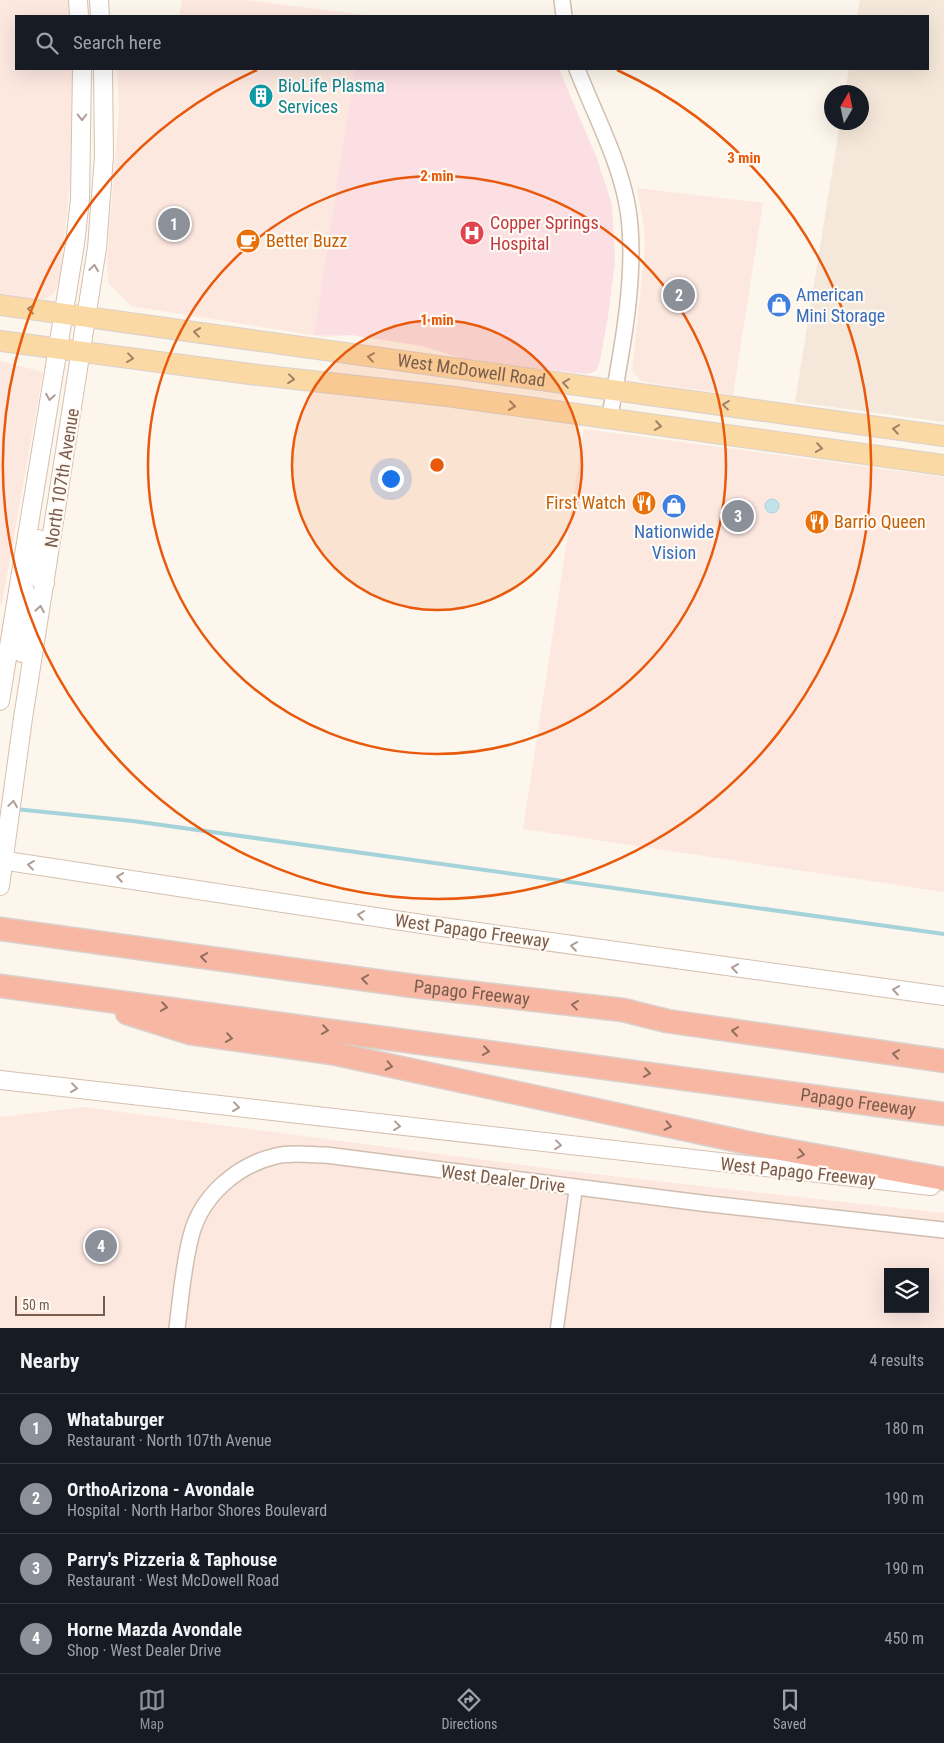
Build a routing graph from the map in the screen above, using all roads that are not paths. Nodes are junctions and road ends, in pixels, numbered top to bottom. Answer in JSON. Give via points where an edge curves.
{"nodes":[{"id":1,"x":78,"y":0,"type":"edge"},
{"id":2,"x":99,"y":0,"type":"edge"},
{"id":3,"x":562,"y":0,"type":"edge"},
{"id":4,"x":79,"y":15,"type":"edge"},
{"id":5,"x":100,"y":15,"type":"edge"},
{"id":6,"x":564,"y":15,"type":"edge"},
{"id":7,"x":82,"y":70,"type":"edge"},
{"id":8,"x":102,"y":70,"type":"edge"},
{"id":9,"x":577,"y":70,"type":"edge"},
{"id":10,"x":0,"y":305,"type":"edge"},
{"id":11,"x":63,"y":313,"type":"junction"},
{"id":12,"x":87,"y":316,"type":"junction"},
{"id":13,"x":0,"y":341,"type":"edge"},
{"id":14,"x":57,"y":349,"type":"junction"},
{"id":15,"x":82,"y":352,"type":"junction"},
{"id":16,"x":614,"y":390,"type":"junction"},
{"id":17,"x":609,"y":420,"type":"junction"},
{"id":18,"x":944,"y":436,"type":"edge"},
{"id":19,"x":944,"y":465,"type":"edge"},
{"id":20,"x":34,"y":495,"type":"junction"},
{"id":21,"x":19,"y":581,"type":"junction"},
{"id":22,"x":45,"y":583,"type":"junction"},
{"id":23,"x":0,"y":700,"type":"edge"},
{"id":24,"x":23,"y":718,"type":"junction"},
{"id":25,"x":2,"y":860,"type":"edge"},
{"id":26,"x":0,"y":886,"type":"edge"},
{"id":27,"x":0,"y":929,"type":"edge"},
{"id":28,"x":0,"y":986,"type":"edge"},
{"id":29,"x":64,"y":994,"type":"junction"},
{"id":30,"x":944,"y":996,"type":"edge"},
{"id":31,"x":944,"y":1061,"type":"edge"},
{"id":32,"x":0,"y":1080,"type":"edge"},
{"id":33,"x":944,"y":1114,"type":"edge"},
{"id":34,"x":944,"y":1180,"type":"edge"},
{"id":35,"x":576,"y":1187,"type":"junction"},
{"id":36,"x":944,"y":1187,"type":"edge"},
{"id":37,"x":944,"y":1230,"type":"edge"},
{"id":38,"x":177,"y":1328,"type":"edge"},
{"id":39,"x":557,"y":1328,"type":"edge"}],
"edges":[{"from":1,"to":4,"type":"main road"},
{"from":2,"to":5,"type":"main road"},
{"from":3,"to":6,"type":"street"},
{"from":7,"to":11,"type":"main road","name":"North 107th Avenue","one_way":true,"via":[[80,199]]},
{"from":12,"to":8,"type":"main road","name":"North 107th Avenue","one_way":true,"via":[[102,202]]},
{"from":9,"to":16,"type":"street","via":[[611,153],[629,217],[628,298]]},
{"from":11,"to":10,"type":"main road","name":"West McDowell Road","one_way":true},
{"from":11,"to":12,"type":"main road","name":"West McDowell Road"},
{"from":11,"to":14,"type":"main road","name":"North 107th Avenue"},
{"from":12,"to":15,"type":"main road","name":"North 107th Avenue"},
{"from":16,"to":12,"type":"main road","name":"West McDowell Road","one_way":true},
{"from":13,"to":14,"type":"main road","name":"West McDowell Road"},
{"from":14,"to":15,"type":"main road","name":"West McDowell Road"},
{"from":14,"to":20,"type":"main road","name":"North 107th Avenue","one_way":true},
{"from":15,"to":17,"type":"main road","name":"West McDowell Road","one_way":true,"via":[[447,396]]},
{"from":15,"to":22,"type":"main road","name":"North 107th Avenue"},
{"from":16,"to":17,"type":"street"},
{"from":18,"to":16,"type":"main road","name":"West McDowell Road","one_way":true},
{"from":17,"to":19,"type":"main road","name":"West McDowell Road","one_way":true},
{"from":20,"to":21,"type":"main road","name":"North 107th Avenue"},
{"from":20,"to":22,"type":"main road","via":[[40,519],[35,571]]},
{"from":21,"to":23,"type":"main road","name":"North 107th Avenue"},
{"from":21,"to":24,"type":"main road","via":[[27,591],[28,600],[16,708]]},
{"from":24,"to":22,"type":"main road","name":"North 107th Avenue","one_way":true},
{"from":25,"to":24,"type":"main road","name":"North 107th Avenue","one_way":true,"via":[[9,830]]},
{"from":25,"to":26,"type":"main road","name":"North 107th Avenue"},
{"from":30,"to":25,"type":"main road","name":"West Papago Freeway","one_way":true,"via":[[434,926]]},
{"from":31,"to":27,"type":"highway","name":"Papago Freeway","one_way":true,"via":[[667,1021],[624,1010],[413,986]]},
{"from":28,"to":29,"type":"highway","name":"Papago Freeway"},
{"from":29,"to":33,"type":"highway","name":"Papago Freeway","one_way":true},
{"from":29,"to":34,"type":"highway","one_way":true,"via":[[190,1033],[332,1054],[753,1144]]},
{"from":32,"to":36,"type":"main road","name":"West Papago Freeway","one_way":true,"via":[[770,1170]]},
{"from":35,"to":37,"type":"street","name":"West Dealer Drive"},
{"from":35,"to":38,"type":"street","name":"West Dealer Drive","via":[[326,1156],[292,1154],[262,1160],[230,1177],[206,1202],[191,1235]]},
{"from":35,"to":39,"type":"street"}]}
